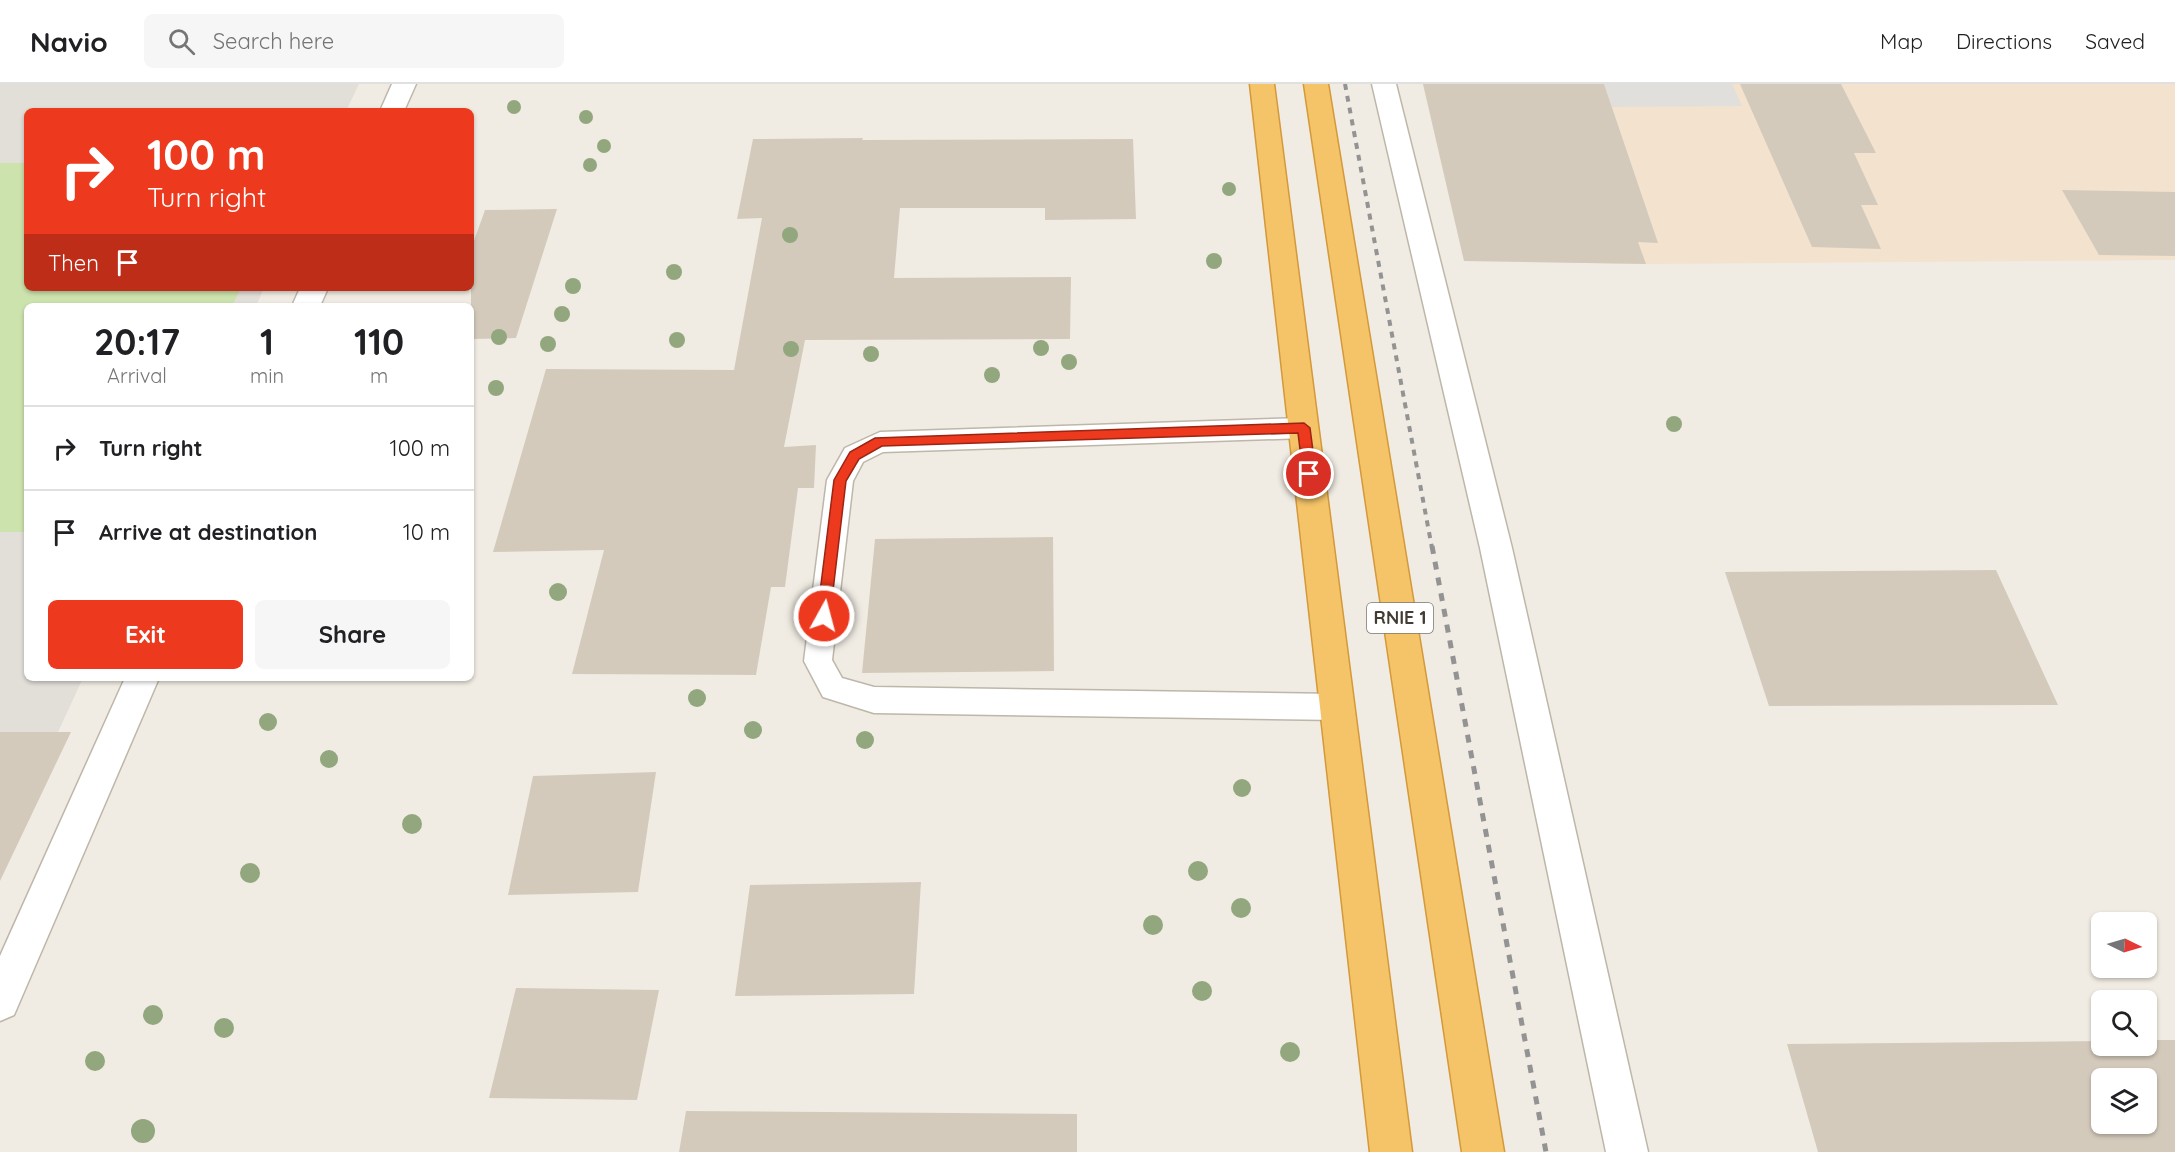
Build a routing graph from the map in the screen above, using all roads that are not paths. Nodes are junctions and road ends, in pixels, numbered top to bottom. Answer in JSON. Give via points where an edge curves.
{"nodes":[{"id":1,"x":404,"y":84,"type":"edge"},
{"id":2,"x":1262,"y":84,"type":"edge"},
{"id":3,"x":1316,"y":84,"type":"edge"},
{"id":4,"x":1384,"y":84,"type":"edge"},
{"id":5,"x":393,"y":108,"type":"edge"},
{"id":6,"x":1304,"y":428,"type":"junction"},
{"id":7,"x":141,"y":681,"type":"edge"},
{"id":8,"x":1337,"y":707,"type":"junction"},
{"id":9,"x":0,"y":1001,"type":"edge"},
{"id":10,"x":1391,"y":1152,"type":"edge"},
{"id":11,"x":1483,"y":1152,"type":"edge"},
{"id":12,"x":1627,"y":1152,"type":"edge"}],
"edges":[{"from":1,"to":5,"type":"street"},
{"from":2,"to":6,"type":"highway"},
{"from":3,"to":11,"type":"highway","number":"RNIE 1"},
{"from":4,"to":12,"type":"street","via":[[1496,548]]},
{"from":6,"to":8,"type":"highway"},
{"from":6,"to":8,"type":"lane","via":[[880,442],[854,455],[840,480],[818,661],[833,688],[874,700]]},
{"from":7,"to":9,"type":"street"},
{"from":8,"to":10,"type":"highway"}]}
